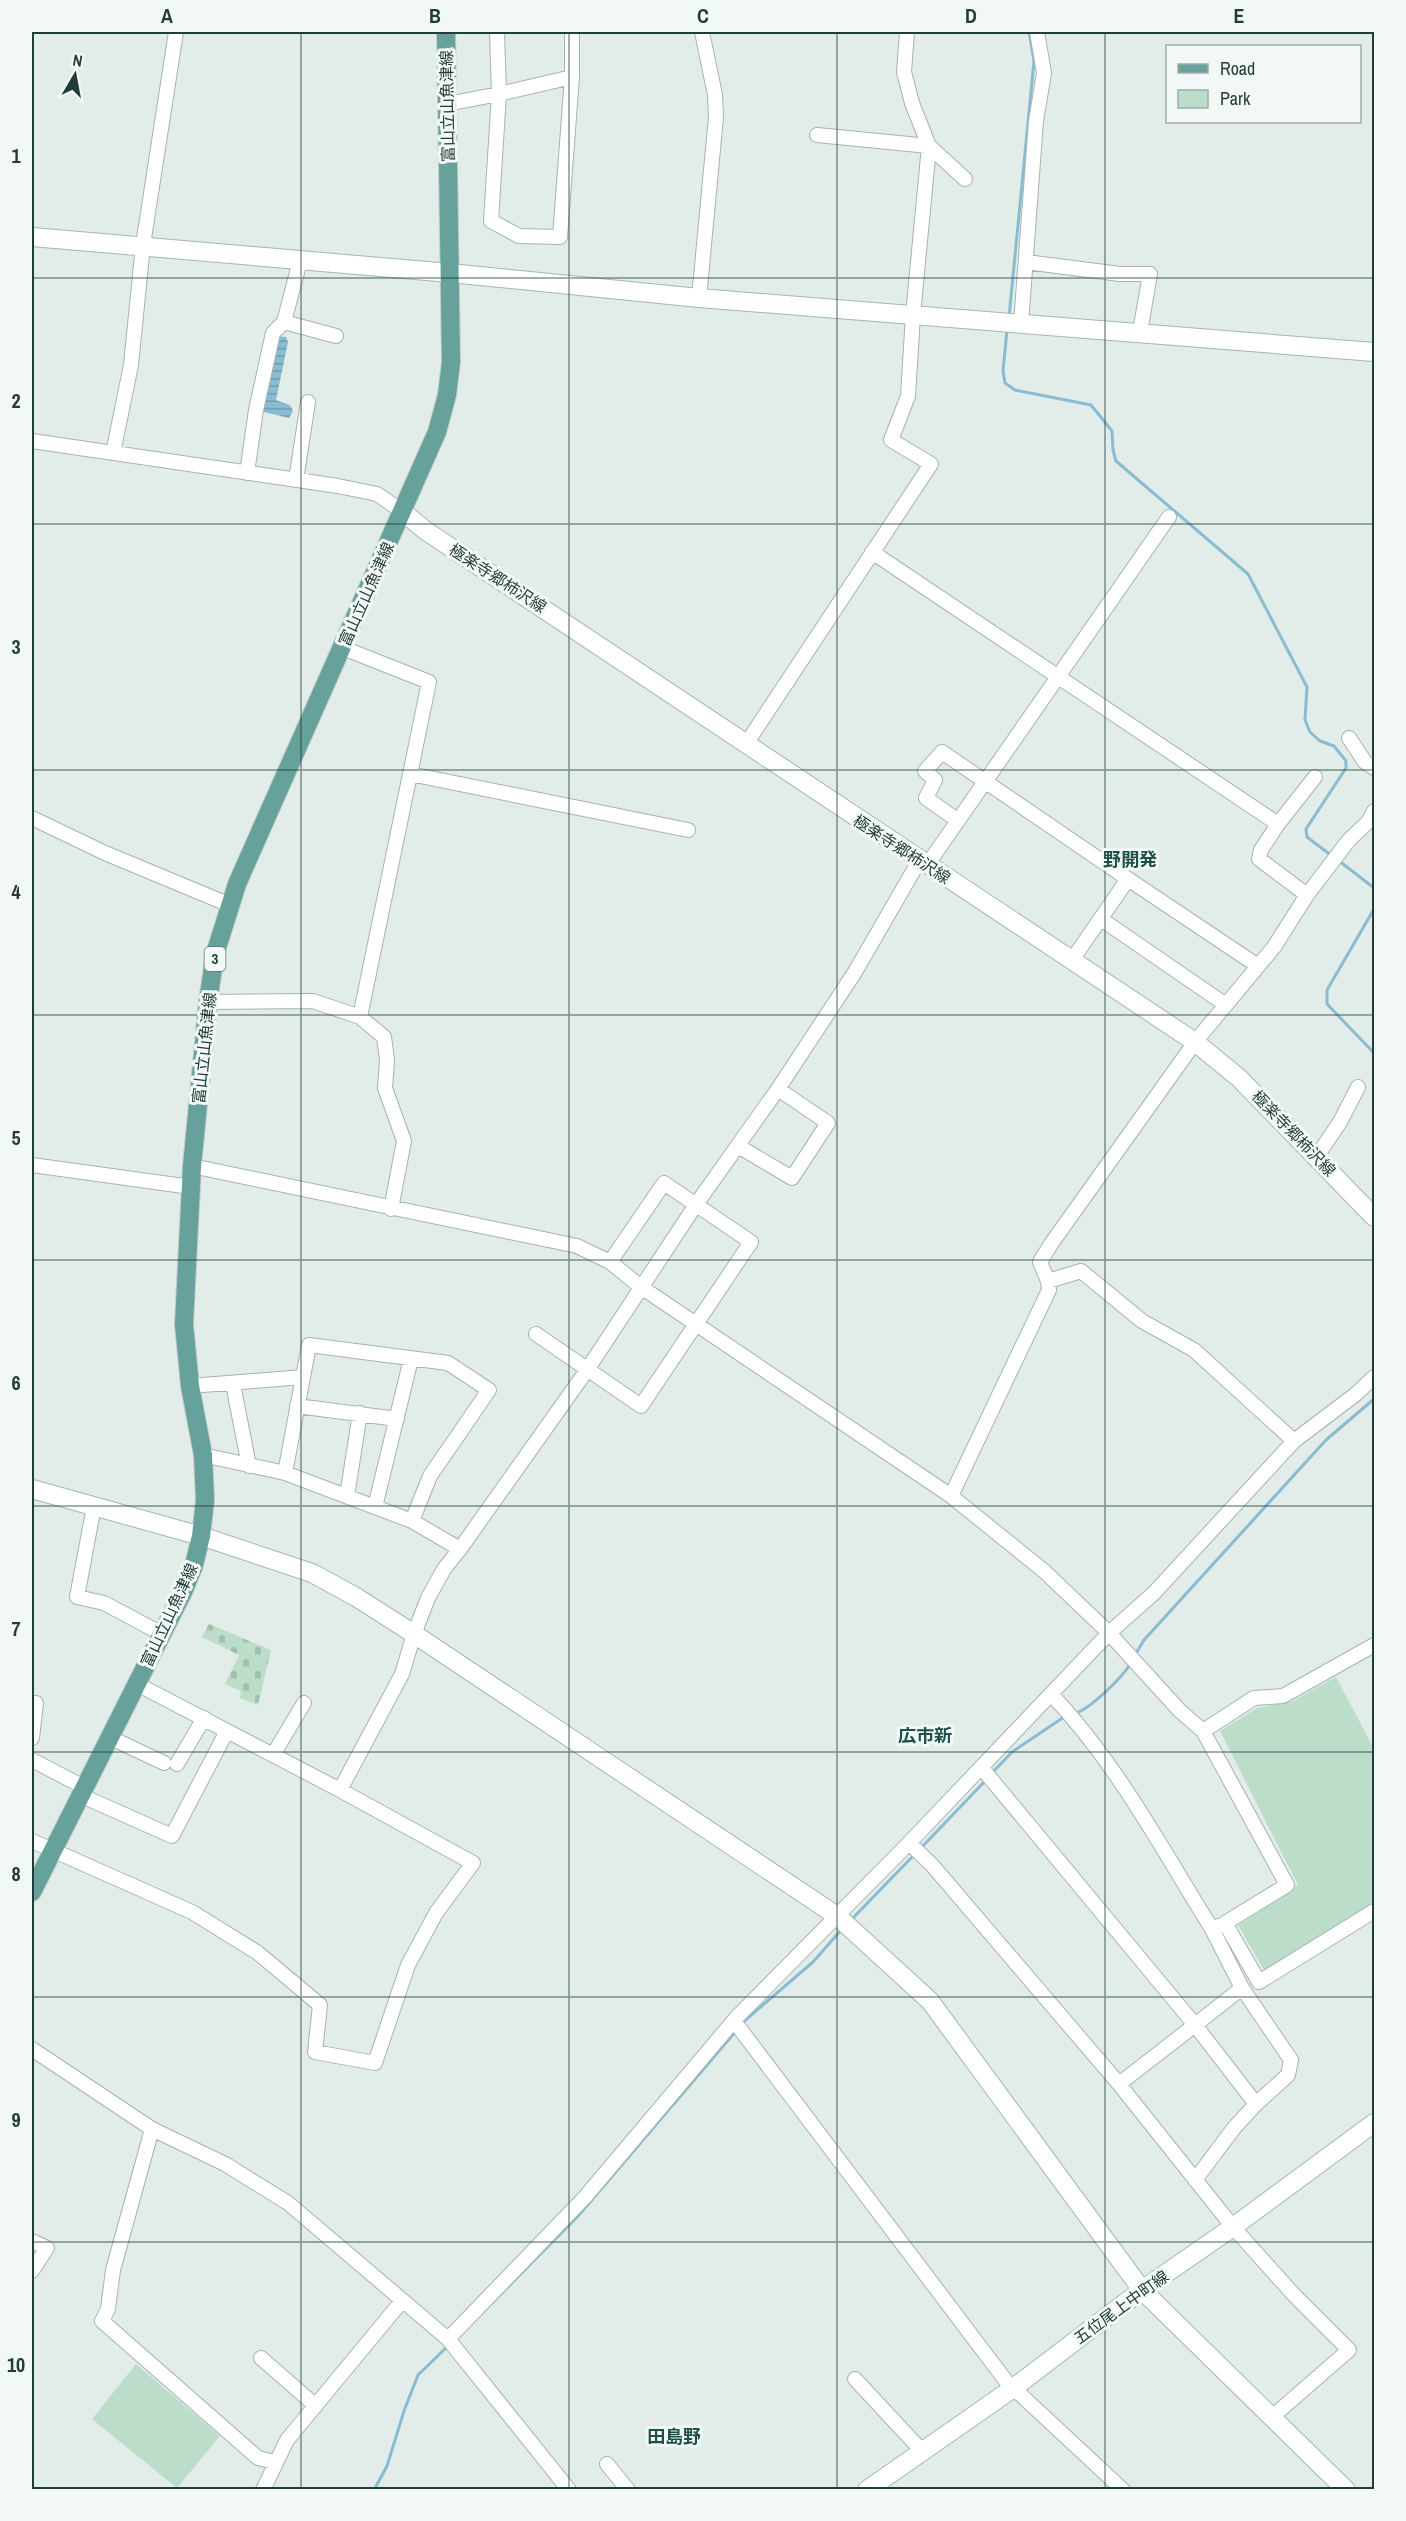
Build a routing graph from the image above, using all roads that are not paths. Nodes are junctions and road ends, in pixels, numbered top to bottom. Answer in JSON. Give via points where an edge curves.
{"nodes":[{"id":1,"x":176,"y":32,"type":"edge"},
{"id":2,"x":446,"y":32,"type":"edge"},
{"id":3,"x":497,"y":32,"type":"edge"},
{"id":4,"x":572,"y":32,"type":"edge"},
{"id":5,"x":702,"y":32,"type":"edge"},
{"id":6,"x":907,"y":32,"type":"edge"},
{"id":7,"x":1037,"y":32,"type":"edge"},
{"id":8,"x":572,"y":77,"type":"junction"},
{"id":9,"x":499,"y":94,"type":"junction"},
{"id":10,"x":447,"y":104,"type":"junction"},
{"id":11,"x":817,"y":135,"type":"dead end"},
{"id":12,"x":929,"y":146,"type":"junction"},
{"id":13,"x":965,"y":179,"type":"dead end"},
{"id":14,"x":32,"y":237,"type":"edge"},
{"id":15,"x":143,"y":246,"type":"junction"},
{"id":16,"x":300,"y":261,"type":"junction"},
{"id":17,"x":1026,"y":262,"type":"junction"},
{"id":18,"x":450,"y":273,"type":"junction"},
{"id":19,"x":699,"y":298,"type":"junction"},
{"id":20,"x":913,"y":315,"type":"junction"},
{"id":21,"x":284,"y":322,"type":"junction"},
{"id":22,"x":1021,"y":324,"type":"junction"},
{"id":23,"x":1140,"y":332,"type":"junction"},
{"id":24,"x":336,"y":336,"type":"dead end"},
{"id":25,"x":1374,"y":352,"type":"edge"},
{"id":26,"x":308,"y":402,"type":"dead end"},
{"id":27,"x":32,"y":441,"type":"edge"},
{"id":28,"x":113,"y":453,"type":"junction"},
{"id":29,"x":247,"y":473,"type":"junction"},
{"id":30,"x":296,"y":480,"type":"junction"},
{"id":31,"x":403,"y":512,"type":"junction"},
{"id":32,"x":1169,"y":516,"type":"dead end"},
{"id":33,"x":872,"y":552,"type":"junction"},
{"id":34,"x":343,"y":648,"type":"junction"},
{"id":35,"x":1057,"y":677,"type":"junction"},
{"id":36,"x":1349,"y":738,"type":"dead end"},
{"id":37,"x":746,"y":744,"type":"junction"},
{"id":38,"x":1374,"y":768,"type":"edge"},
{"id":39,"x":410,"y":774,"type":"junction"},
{"id":40,"x":1314,"y":777,"type":"dead end"},
{"id":41,"x":985,"y":779,"type":"junction"},
{"id":42,"x":1374,"y":811,"type":"edge"},
{"id":43,"x":32,"y":818,"type":"edge"},
{"id":44,"x":957,"y":820,"type":"junction"},
{"id":45,"x":1278,"y":824,"type":"junction"},
{"id":46,"x":688,"y":830,"type":"dead end"},
{"id":47,"x":922,"y":862,"type":"junction"},
{"id":48,"x":1128,"y":879,"type":"junction"},
{"id":49,"x":1307,"y":895,"type":"junction"},
{"id":50,"x":230,"y":905,"type":"junction"},
{"id":51,"x":1101,"y":919,"type":"junction"},
{"id":52,"x":1072,"y":960,"type":"junction"},
{"id":53,"x":1258,"y":966,"type":"junction"},
{"id":54,"x":208,"y":1002,"type":"junction"},
{"id":55,"x":1226,"y":1005,"type":"junction"},
{"id":56,"x":360,"y":1017,"type":"junction"},
{"id":57,"x":1196,"y":1042,"type":"junction"},
{"id":58,"x":1358,"y":1087,"type":"dead end"},
{"id":59,"x":778,"y":1089,"type":"junction"},
{"id":60,"x":738,"y":1146,"type":"junction"},
{"id":61,"x":1317,"y":1156,"type":"junction"},
{"id":62,"x":32,"y":1165,"type":"edge"},
{"id":63,"x":192,"y":1166,"type":"junction"},
{"id":64,"x":190,"y":1187,"type":"junction"},
{"id":65,"x":697,"y":1203,"type":"junction"},
{"id":66,"x":391,"y":1209,"type":"junction"},
{"id":67,"x":1374,"y":1217,"type":"edge"},
{"id":68,"x":610,"y":1262,"type":"junction"},
{"id":69,"x":1047,"y":1281,"type":"junction"},
{"id":70,"x":641,"y":1287,"type":"junction"},
{"id":71,"x":698,"y":1324,"type":"junction"},
{"id":72,"x":536,"y":1334,"type":"dead end"},
{"id":73,"x":411,"y":1359,"type":"junction"},
{"id":74,"x":587,"y":1370,"type":"junction"},
{"id":75,"x":303,"y":1377,"type":"junction"},
{"id":76,"x":1374,"y":1377,"type":"edge"},
{"id":77,"x":233,"y":1384,"type":"junction"},
{"id":78,"x":190,"y":1386,"type":"junction"},
{"id":79,"x":297,"y":1406,"type":"junction"},
{"id":80,"x":360,"y":1413,"type":"junction"},
{"id":81,"x":397,"y":1419,"type":"junction"},
{"id":82,"x":1294,"y":1441,"type":"junction"},
{"id":83,"x":203,"y":1455,"type":"junction"},
{"id":84,"x":249,"y":1466,"type":"junction"},
{"id":85,"x":285,"y":1473,"type":"junction"},
{"id":86,"x":32,"y":1489,"type":"edge"},
{"id":87,"x":347,"y":1496,"type":"junction"},
{"id":88,"x":951,"y":1496,"type":"junction"},
{"id":89,"x":94,"y":1506,"type":"junction"},
{"id":90,"x":375,"y":1507,"type":"junction"},
{"id":91,"x":412,"y":1521,"type":"junction"},
{"id":92,"x":201,"y":1536,"type":"junction"},
{"id":93,"x":460,"y":1549,"type":"junction"},
{"id":94,"x":1109,"y":1633,"type":"junction"},
{"id":95,"x":162,"y":1634,"type":"junction"},
{"id":96,"x":414,"y":1634,"type":"junction"},
{"id":97,"x":1374,"y":1645,"type":"edge"},
{"id":98,"x":137,"y":1684,"type":"junction"},
{"id":99,"x":1051,"y":1694,"type":"junction"},
{"id":100,"x":32,"y":1703,"type":"edge"},
{"id":101,"x":304,"y":1703,"type":"dead end"},
{"id":102,"x":204,"y":1718,"type":"junction"},
{"id":103,"x":227,"y":1731,"type":"junction"},
{"id":104,"x":1203,"y":1731,"type":"junction"},
{"id":105,"x":109,"y":1737,"type":"junction"},
{"id":106,"x":32,"y":1738,"type":"edge"},
{"id":107,"x":273,"y":1755,"type":"junction"},
{"id":108,"x":32,"y":1760,"type":"edge"},
{"id":109,"x":981,"y":1767,"type":"junction"},
{"id":110,"x":340,"y":1790,"type":"junction"},
{"id":111,"x":82,"y":1791,"type":"junction"},
{"id":112,"x":32,"y":1841,"type":"edge"},
{"id":113,"x":909,"y":1843,"type":"junction"},
{"id":114,"x":54,"y":1849,"type":"junction"},
{"id":115,"x":32,"y":1892,"type":"edge"},
{"id":116,"x":1374,"y":1911,"type":"edge"},
{"id":117,"x":837,"y":1916,"type":"junction"},
{"id":118,"x":1225,"y":1923,"type":"junction"},
{"id":119,"x":1212,"y":1929,"type":"junction"},
{"id":120,"x":1242,"y":1988,"type":"junction"},
{"id":121,"x":734,"y":2021,"type":"junction"},
{"id":122,"x":1195,"y":2025,"type":"junction"},
{"id":123,"x":32,"y":2049,"type":"edge"},
{"id":124,"x":1119,"y":2084,"type":"junction"},
{"id":125,"x":1256,"y":2104,"type":"junction"},
{"id":126,"x":1374,"y":2123,"type":"edge"},
{"id":127,"x":152,"y":2129,"type":"junction"},
{"id":128,"x":1195,"y":2180,"type":"junction"},
{"id":129,"x":1233,"y":2227,"type":"junction"},
{"id":130,"x":32,"y":2241,"type":"edge"},
{"id":131,"x":32,"y":2271,"type":"edge"},
{"id":132,"x":1142,"y":2290,"type":"junction"},
{"id":133,"x":402,"y":2301,"type":"junction"},
{"id":134,"x":448,"y":2339,"type":"junction"},
{"id":135,"x":261,"y":2358,"type":"dead end"},
{"id":136,"x":855,"y":2379,"type":"dead end"},
{"id":137,"x":1012,"y":2389,"type":"junction"},
{"id":138,"x":316,"y":2406,"type":"junction"},
{"id":139,"x":1272,"y":2417,"type":"junction"},
{"id":140,"x":922,"y":2451,"type":"junction"},
{"id":141,"x":275,"y":2462,"type":"junction"},
{"id":142,"x":607,"y":2464,"type":"dead end"},
{"id":143,"x":263,"y":2490,"type":"edge"},
{"id":144,"x":569,"y":2490,"type":"edge"},
{"id":145,"x":628,"y":2490,"type":"edge"},
{"id":146,"x":867,"y":2490,"type":"edge"},
{"id":147,"x":1123,"y":2490,"type":"edge"},
{"id":148,"x":1346,"y":2490,"type":"edge"}],
"edges":[{"from":1,"to":15,"type":"street"},
{"from":2,"to":10,"type":"main road","name":"富山立山魚津線","number":"3"},
{"from":3,"to":9,"type":"street"},
{"from":4,"to":8,"type":"street"},
{"from":5,"to":19,"type":"street","via":[[716,117]]},
{"from":6,"to":12,"type":"street","via":[[904,72]]},
{"from":7,"to":17,"type":"street","via":[[1044,73],[1036,121]]},
{"from":8,"to":9,"type":"street"},
{"from":8,"to":9,"type":"street","via":[[560,237],[519,236],[491,221]]},
{"from":9,"to":10,"type":"street"},
{"from":10,"to":18,"type":"main road","name":"富山立山魚津線","number":"3"},
{"from":11,"to":12,"type":"street"},
{"from":12,"to":13,"type":"street"},
{"from":12,"to":20,"type":"street"},
{"from":14,"to":15,"type":"street"},
{"from":15,"to":16,"type":"street"},
{"from":15,"to":28,"type":"street","via":[[131,364]]},
{"from":16,"to":18,"type":"street"},
{"from":16,"to":21,"type":"street"},
{"from":17,"to":22,"type":"street"},
{"from":17,"to":23,"type":"street","via":[[1150,274]]},
{"from":18,"to":19,"type":"street"},
{"from":18,"to":31,"type":"main road","name":"富山立山魚津線","number":"3","via":[[451,362],[447,395],[437,432]]},
{"from":19,"to":20,"type":"street"},
{"from":20,"to":22,"type":"street"},
{"from":20,"to":33,"type":"street","via":[[908,396],[891,440],[931,464]]},
{"from":21,"to":24,"type":"street"},
{"from":21,"to":29,"type":"street","via":[[273,333]]},
{"from":22,"to":23,"type":"street"},
{"from":23,"to":25,"type":"street"},
{"from":26,"to":30,"type":"street"},
{"from":27,"to":28,"type":"street"},
{"from":28,"to":29,"type":"street"},
{"from":29,"to":30,"type":"street"},
{"from":30,"to":31,"type":"street","via":[[377,494]]},
{"from":31,"to":34,"type":"main road","name":"富山立山魚津線","number":"3"},
{"from":31,"to":37,"type":"street","name":"極楽寺郷柿沢線"},
{"from":32,"to":35,"type":"street"},
{"from":33,"to":35,"type":"street"},
{"from":33,"to":37,"type":"street"},
{"from":34,"to":39,"type":"street","via":[[429,682]]},
{"from":34,"to":50,"type":"main road","name":"富山立山魚津線","number":"3"},
{"from":35,"to":41,"type":"street"},
{"from":35,"to":45,"type":"street"},
{"from":36,"to":38,"type":"street","via":[[1365,762]]},
{"from":37,"to":47,"type":"street","name":"極楽寺郷柿沢線"},
{"from":39,"to":46,"type":"street"},
{"from":39,"to":56,"type":"street"},
{"from":40,"to":45,"type":"street"},
{"from":41,"to":44,"type":"street"},
{"from":41,"to":44,"type":"street","via":[[942,752],[925,771],[934,780],[926,798]]},
{"from":41,"to":48,"type":"street"},
{"from":42,"to":49,"type":"street"},
{"from":43,"to":50,"type":"street"},
{"from":44,"to":47,"type":"street","via":[[932,858]]},
{"from":45,"to":49,"type":"street","via":[[1259,859]]},
{"from":47,"to":52,"type":"street","name":"極楽寺郷柿沢線"},
{"from":47,"to":59,"type":"street"},
{"from":48,"to":51,"type":"street"},
{"from":48,"to":53,"type":"street"},
{"from":49,"to":53,"type":"street"},
{"from":50,"to":54,"type":"main road","name":"富山立山魚津線","number":"3","via":[[215,954]]},
{"from":51,"to":52,"type":"street"},
{"from":51,"to":55,"type":"street"},
{"from":52,"to":57,"type":"street","name":"極楽寺郷柿沢線"},
{"from":53,"to":55,"type":"street"},
{"from":54,"to":56,"type":"street","via":[[313,1001]]},
{"from":54,"to":63,"type":"main road","name":"富山立山魚津線","number":"3"},
{"from":55,"to":57,"type":"street"},
{"from":56,"to":66,"type":"street","via":[[384,1037],[385,1088],[404,1141]]},
{"from":57,"to":61,"type":"street","name":"極楽寺郷柿沢線","via":[[1239,1078]]},
{"from":57,"to":69,"type":"street","via":[[1045,1253],[1040,1262]]},
{"from":58,"to":61,"type":"street"},
{"from":59,"to":60,"type":"street"},
{"from":59,"to":60,"type":"street","via":[[828,1123],[792,1178]]},
{"from":60,"to":65,"type":"street"},
{"from":61,"to":67,"type":"street","name":"極楽寺郷柿沢線"},
{"from":62,"to":64,"type":"street"},
{"from":63,"to":64,"type":"main road","name":"富山立山魚津線","number":"3"},
{"from":63,"to":66,"type":"street"},
{"from":64,"to":78,"type":"main road","name":"富山立山魚津線","number":"3","via":[[184,1324]]},
{"from":65,"to":68,"type":"street","via":[[664,1182]]},
{"from":65,"to":70,"type":"street"},
{"from":65,"to":71,"type":"street","via":[[751,1242]]},
{"from":66,"to":68,"type":"street","via":[[577,1246]]},
{"from":68,"to":70,"type":"street"},
{"from":69,"to":82,"type":"street","via":[[1081,1271],[1142,1320],[1194,1350]]},
{"from":69,"to":88,"type":"street","via":[[1049,1290]]},
{"from":70,"to":71,"type":"street"},
{"from":70,"to":74,"type":"street"},
{"from":71,"to":74,"type":"street","via":[[641,1406]]},
{"from":71,"to":88,"type":"street"},
{"from":72,"to":74,"type":"street"},
{"from":73,"to":75,"type":"street","via":[[309,1345]]},
{"from":73,"to":81,"type":"street"},
{"from":73,"to":91,"type":"street","via":[[448,1363],[489,1390],[430,1476]]},
{"from":74,"to":93,"type":"street"},
{"from":75,"to":77,"type":"street"},
{"from":75,"to":79,"type":"street"},
{"from":76,"to":82,"type":"street"},
{"from":77,"to":78,"type":"street"},
{"from":77,"to":84,"type":"street"},
{"from":78,"to":83,"type":"main road","name":"富山立山魚津線","number":"3"},
{"from":79,"to":80,"type":"street"},
{"from":79,"to":85,"type":"street"},
{"from":80,"to":81,"type":"street"},
{"from":80,"to":87,"type":"street"},
{"from":81,"to":90,"type":"street"},
{"from":82,"to":94,"type":"street","via":[[1162,1584]]},
{"from":83,"to":84,"type":"street"},
{"from":83,"to":92,"type":"main road","name":"富山立山魚津線","number":"3","via":[[205,1500]]},
{"from":84,"to":85,"type":"street"},
{"from":85,"to":87,"type":"street"},
{"from":86,"to":89,"type":"street"},
{"from":87,"to":90,"type":"street"},
{"from":88,"to":94,"type":"street","via":[[1044,1571]]},
{"from":89,"to":92,"type":"street"},
{"from":89,"to":95,"type":"street","via":[[77,1598],[104,1603]]},
{"from":90,"to":91,"type":"street"},
{"from":91,"to":93,"type":"street"},
{"from":92,"to":95,"type":"main road","name":"富山立山魚津線","number":"3","via":[[183,1592]]},
{"from":92,"to":96,"type":"street","via":[[312,1573]]},
{"from":93,"to":96,"type":"street","via":[[428,1598]]},
{"from":94,"to":99,"type":"street"},
{"from":94,"to":104,"type":"street"},
{"from":95,"to":98,"type":"main road","name":"富山立山魚津線","number":"3"},
{"from":96,"to":110,"type":"street","via":[[402,1674]]},
{"from":96,"to":117,"type":"street"},
{"from":97,"to":104,"type":"street","via":[[1283,1696],[1254,1698]]},
{"from":98,"to":102,"type":"street"},
{"from":98,"to":105,"type":"main road","name":"富山立山魚津線","number":"3"},
{"from":99,"to":109,"type":"street"},
{"from":99,"to":119,"type":"street","via":[[1078,1722],[1122,1785]]},
{"from":100,"to":106,"type":"street","via":[[36,1703]]},
{"from":101,"to":107,"type":"street"},
{"from":102,"to":103,"type":"street"},
{"from":102,"to":105,"type":"street","via":[[171,1764]]},
{"from":103,"to":107,"type":"street"},
{"from":103,"to":111,"type":"street","via":[[172,1836]]},
{"from":104,"to":118,"type":"street","via":[[1287,1885]]},
{"from":105,"to":111,"type":"main road","name":"富山立山魚津線","number":"3"},
{"from":107,"to":110,"type":"street"},
{"from":108,"to":111,"type":"street"},
{"from":109,"to":113,"type":"street"},
{"from":109,"to":122,"type":"street"},
{"from":110,"to":114,"type":"street","via":[[473,1863],[436,1913],[408,1965],[375,2063],[315,2052],[320,2005],[258,1953],[192,1912]]},
{"from":111,"to":114,"type":"main road","name":"富山立山魚津線","number":"3"},
{"from":112,"to":114,"type":"street"},
{"from":113,"to":117,"type":"street"},
{"from":113,"to":124,"type":"street"},
{"from":114,"to":115,"type":"main road","name":"富山立山魚津線","number":"3"},
{"from":116,"to":118,"type":"street","via":[[1259,1982]]},
{"from":117,"to":121,"type":"street"},
{"from":117,"to":132,"type":"street","via":[[930,2001]]},
{"from":118,"to":119,"type":"street"},
{"from":119,"to":120,"type":"street"},
{"from":120,"to":122,"type":"street"},
{"from":120,"to":125,"type":"street","via":[[1291,2060],[1288,2075]]},
{"from":121,"to":134,"type":"street","via":[[585,2197]]},
{"from":121,"to":137,"type":"street"},
{"from":122,"to":124,"type":"street"},
{"from":122,"to":125,"type":"street"},
{"from":123,"to":127,"type":"street"},
{"from":124,"to":128,"type":"street"},
{"from":125,"to":128,"type":"street"},
{"from":126,"to":129,"type":"street","name":"五位尾上中町線"},
{"from":127,"to":133,"type":"street","via":[[225,2164],[288,2203]]},
{"from":127,"to":141,"type":"street","via":[[102,2321],[258,2458]]},
{"from":128,"to":129,"type":"street"},
{"from":129,"to":132,"type":"street","name":"五位尾上中町線"},
{"from":129,"to":139,"type":"street","via":[[1349,2350]]},
{"from":130,"to":131,"type":"street","via":[[47,2248]]},
{"from":132,"to":137,"type":"street","name":"五位尾上中町線"},
{"from":132,"to":139,"type":"street"},
{"from":133,"to":134,"type":"street"},
{"from":133,"to":138,"type":"street"},
{"from":134,"to":144,"type":"street"},
{"from":135,"to":138,"type":"street"},
{"from":136,"to":140,"type":"street"},
{"from":137,"to":140,"type":"street","name":"五位尾上中町線"},
{"from":137,"to":147,"type":"street"},
{"from":138,"to":141,"type":"street","via":[[287,2440]]},
{"from":139,"to":148,"type":"street"},
{"from":140,"to":146,"type":"street","name":"五位尾上中町線"},
{"from":141,"to":143,"type":"street"},
{"from":142,"to":145,"type":"street"}]}
